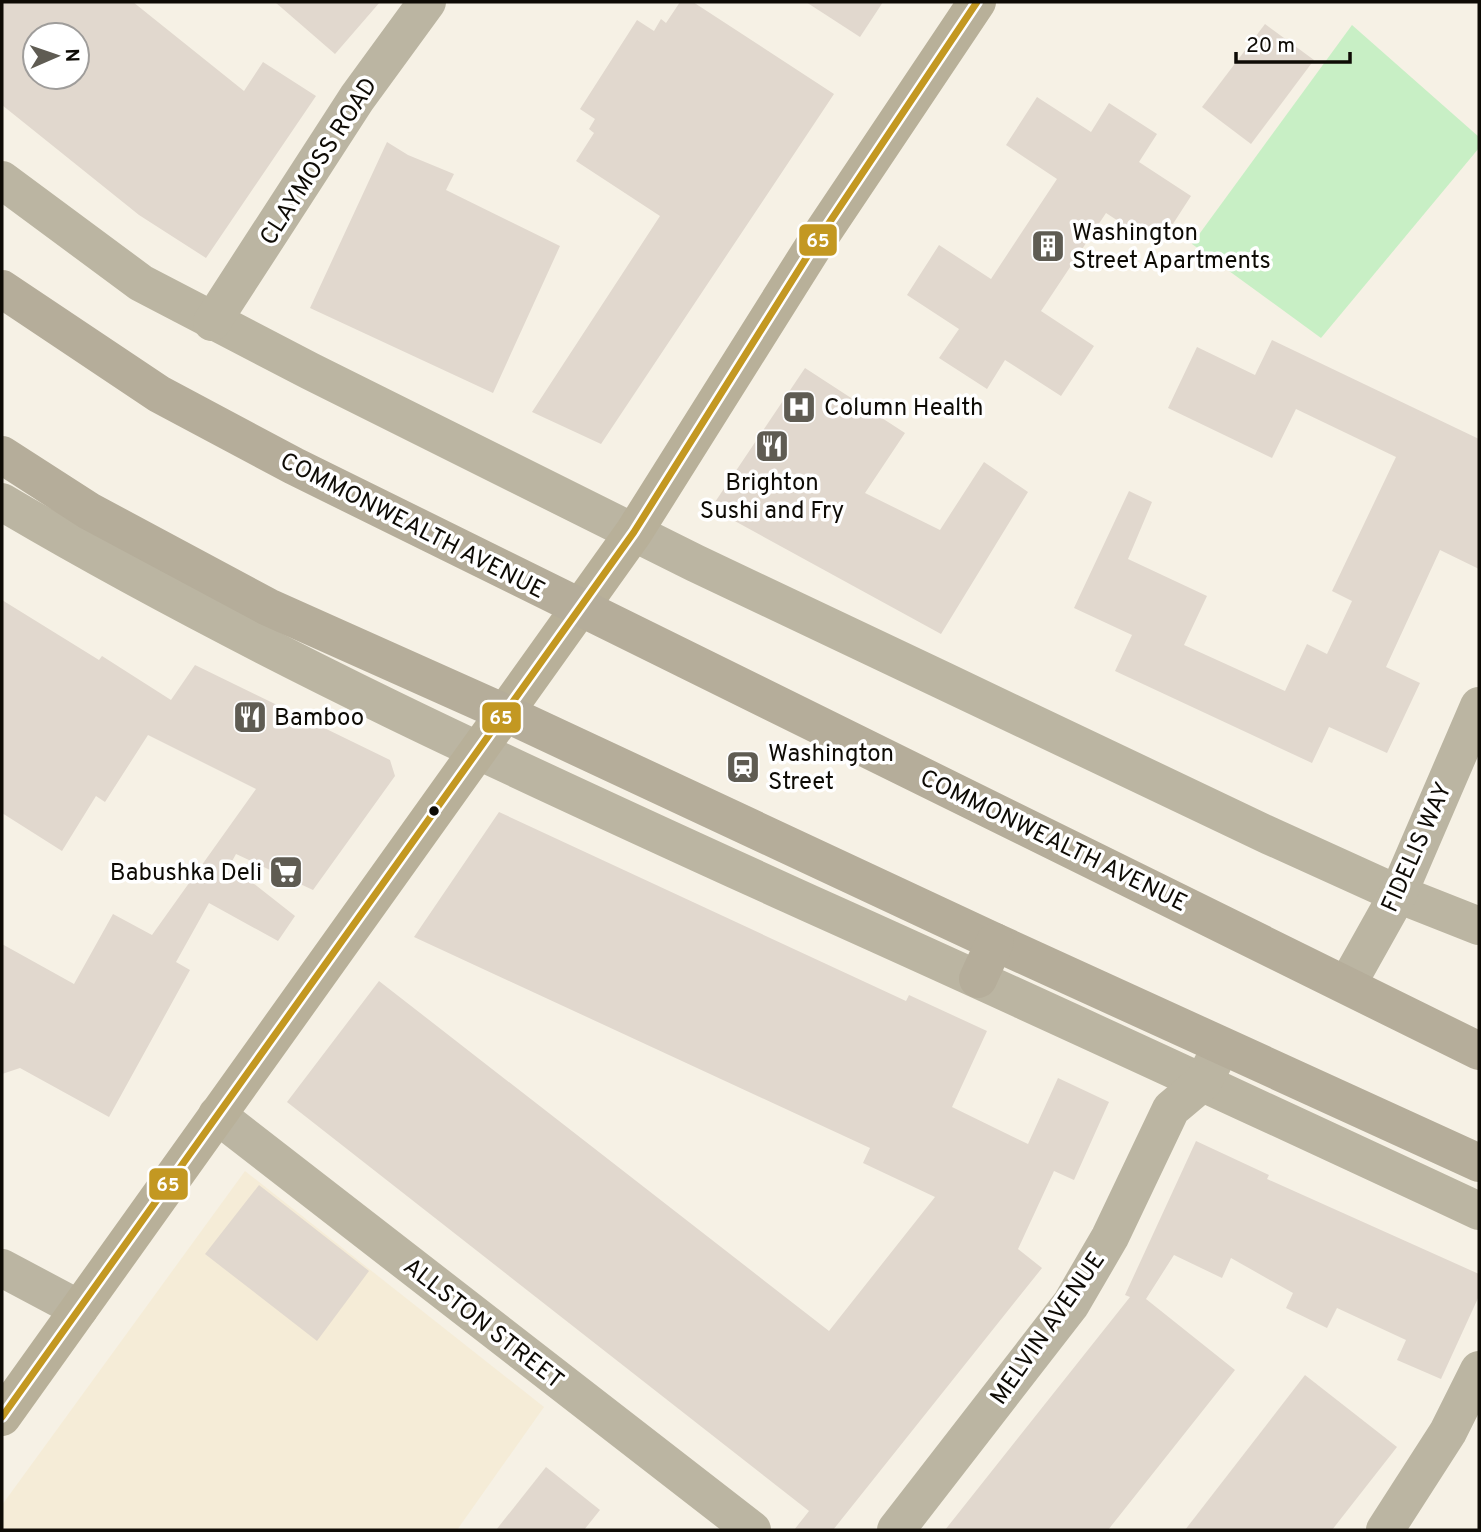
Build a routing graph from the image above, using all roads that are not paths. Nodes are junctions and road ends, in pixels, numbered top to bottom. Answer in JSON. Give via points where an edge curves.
{"nodes":[{"id":1,"x":427,"y":2,"type":"edge"},
{"id":2,"x":977,"y":2,"type":"edge"},
{"id":3,"x":2,"y":180,"type":"edge"},
{"id":4,"x":2,"y":289,"type":"edge"},
{"id":5,"x":212,"y":322,"type":"junction"},
{"id":6,"x":2,"y":455,"type":"edge"},
{"id":7,"x":2,"y":502,"type":"edge"},
{"id":8,"x":634,"y":532,"type":"junction"},
{"id":9,"x":580,"y":609,"type":"junction"},
{"id":10,"x":1479,"y":706,"type":"edge"},
{"id":11,"x":505,"y":713,"type":"junction"},
{"id":12,"x":476,"y":752,"type":"junction"},
{"id":13,"x":1398,"y":894,"type":"junction"},
{"id":14,"x":1479,"y":926,"type":"edge"},
{"id":15,"x":995,"y":942,"type":"junction"},
{"id":16,"x":978,"y":979,"type":"junction"},
{"id":17,"x":1347,"y":985,"type":"junction"},
{"id":18,"x":1222,"y":1045,"type":"junction"},
{"id":19,"x":1479,"y":1051,"type":"edge"},
{"id":20,"x":1203,"y":1082,"type":"junction"},
{"id":21,"x":217,"y":1115,"type":"junction"},
{"id":22,"x":1479,"y":1163,"type":"edge"},
{"id":23,"x":1479,"y":1211,"type":"edge"},
{"id":24,"x":2,"y":1268,"type":"edge"},
{"id":25,"x":79,"y":1308,"type":"junction"},
{"id":26,"x":1479,"y":1370,"type":"edge"},
{"id":27,"x":2,"y":1417,"type":"edge"},
{"id":28,"x":752,"y":1530,"type":"edge"},
{"id":29,"x":896,"y":1530,"type":"edge"},
{"id":30,"x":1385,"y":1530,"type":"edge"}],
"edges":[{"from":1,"to":5,"type":"street","name":"CLAYMOSS ROAD","via":[[357,98]]},
{"from":2,"to":8,"type":"main road","via":[[808,255]]},
{"from":3,"to":5,"type":"street","via":[[141,283]]},
{"from":4,"to":9,"type":"main road","name":"COMMONWEALTH AVENUE","via":[[159,394]]},
{"from":5,"to":8,"type":"street"},
{"from":6,"to":11,"type":"main road","via":[[89,511],[268,607]]},
{"from":7,"to":12,"type":"street","via":[[107,565]]},
{"from":8,"to":9,"type":"main road"},
{"from":8,"to":13,"type":"street"},
{"from":9,"to":11,"type":"main road"},
{"from":9,"to":17,"type":"main road","name":"COMMONWEALTH AVENUE"},
{"from":10,"to":13,"type":"street","name":"FIDELIS WAY"},
{"from":11,"to":12,"type":"main road"},
{"from":11,"to":15,"type":"main road"},
{"from":12,"to":16,"type":"street"},
{"from":12,"to":21,"type":"main road"},
{"from":13,"to":14,"type":"street"},
{"from":13,"to":17,"type":"street","name":"FIDELIS WAY"},
{"from":15,"to":16,"type":"main road"},
{"from":15,"to":18,"type":"main road"},
{"from":16,"to":20,"type":"street"},
{"from":17,"to":19,"type":"main road","name":"COMMONWEALTH AVENUE"},
{"from":18,"to":20,"type":"street","name":"MELVIN AVENUE"},
{"from":18,"to":22,"type":"main road"},
{"from":20,"to":23,"type":"street"},
{"from":20,"to":29,"type":"street","name":"MELVIN AVENUE","via":[[1171,1109],[1110,1237],[1071,1304]]},
{"from":21,"to":25,"type":"main road"},
{"from":21,"to":28,"type":"street","name":"ALLSTON STREET"},
{"from":24,"to":25,"type":"street"},
{"from":25,"to":27,"type":"main road"},
{"from":26,"to":30,"type":"street","via":[[1448,1432]]}]}
